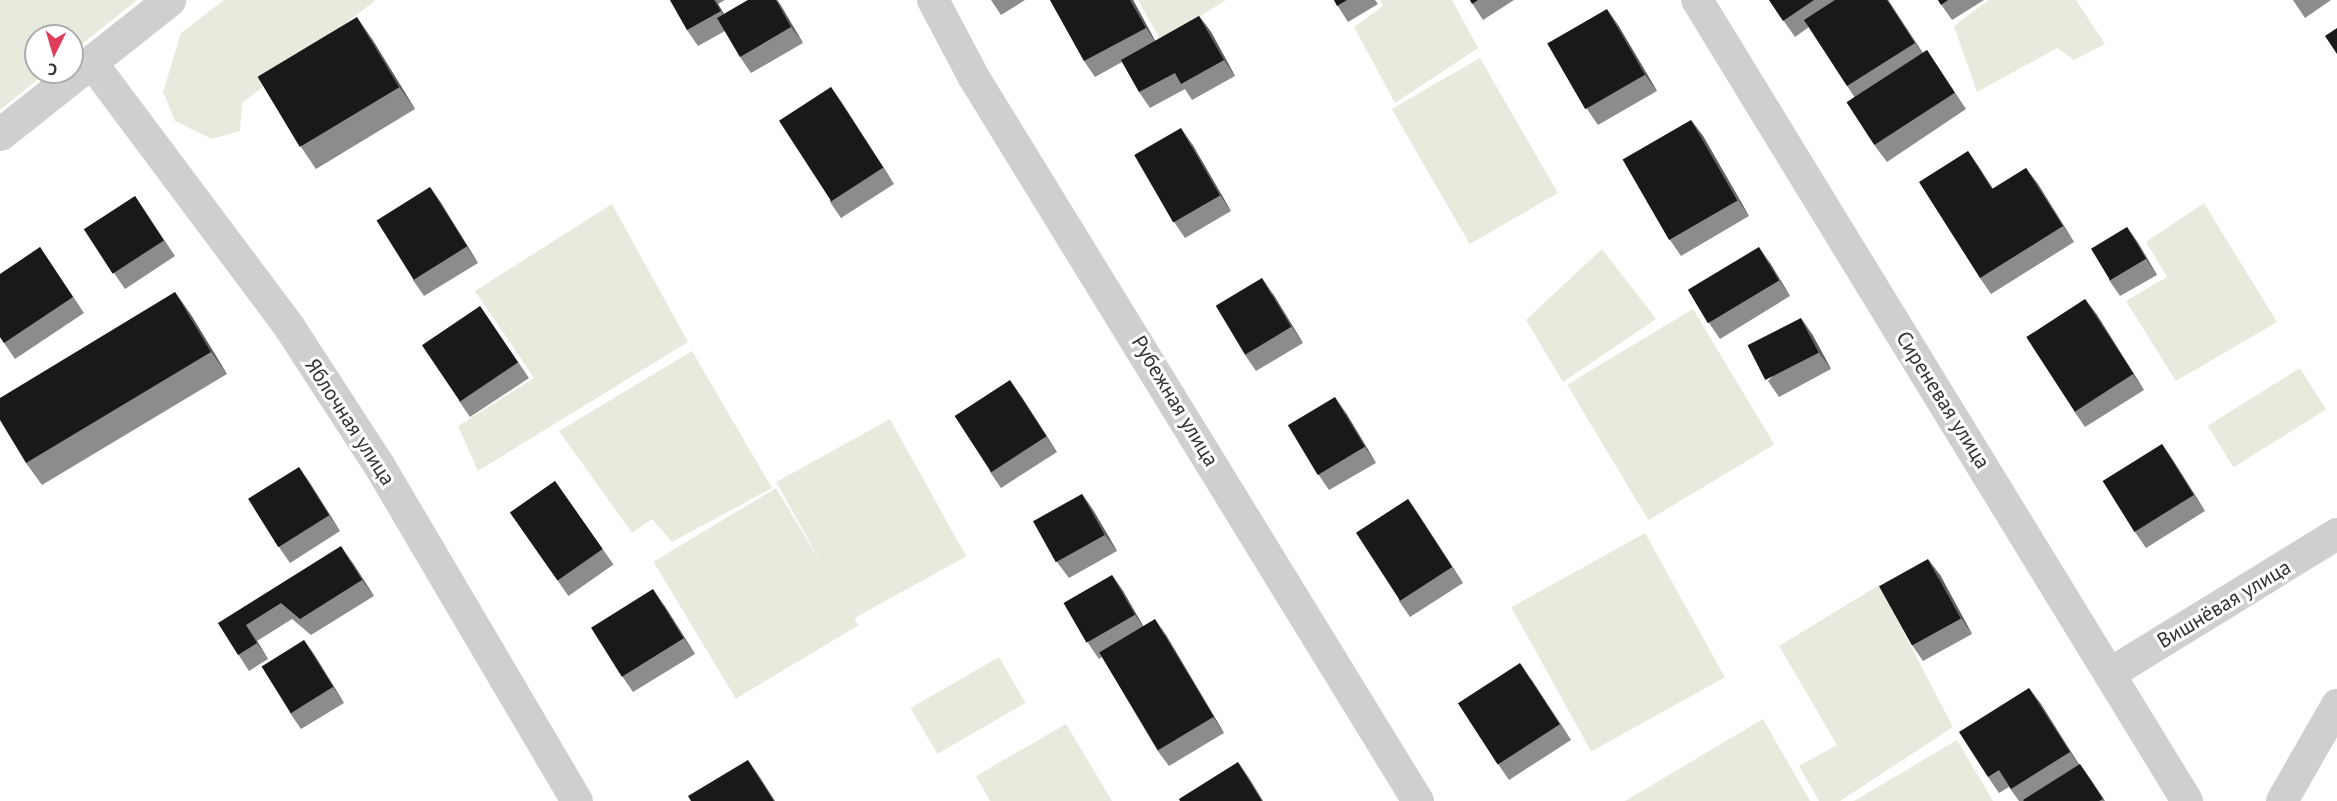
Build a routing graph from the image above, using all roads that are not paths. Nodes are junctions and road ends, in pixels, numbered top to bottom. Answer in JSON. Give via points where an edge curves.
{"nodes":[{"id":1,"x":169,"y":0,"type":"edge"},
{"id":2,"x":933,"y":0,"type":"edge"},
{"id":3,"x":1696,"y":0,"type":"edge"},
{"id":4,"x":92,"y":63,"type":"junction"},
{"id":5,"x":0,"y":134,"type":"edge"},
{"id":6,"x":2337,"y":534,"type":"edge"},
{"id":7,"x":2110,"y":673,"type":"junction"},
{"id":8,"x":2337,"y":705,"type":"edge"},
{"id":9,"x":577,"y":801,"type":"edge"},
{"id":10,"x":1418,"y":801,"type":"edge"},
{"id":11,"x":2187,"y":801,"type":"edge"},
{"id":12,"x":2282,"y":801,"type":"edge"}],
"edges":[{"from":1,"to":4,"type":"street"},
{"from":2,"to":10,"type":"street","name":"Рубежная улица","via":[[973,76]]},
{"from":3,"to":7,"type":"street","name":"Сиреневая улица"},
{"from":4,"to":5,"type":"street"},
{"from":4,"to":9,"type":"street","name":"Яблочная улица","via":[[290,328],[385,475]]},
{"from":6,"to":7,"type":"street","name":"Вишнёвая улица"},
{"from":7,"to":11,"type":"street","name":"Сиреневая улица"},
{"from":8,"to":12,"type":"street"}]}
